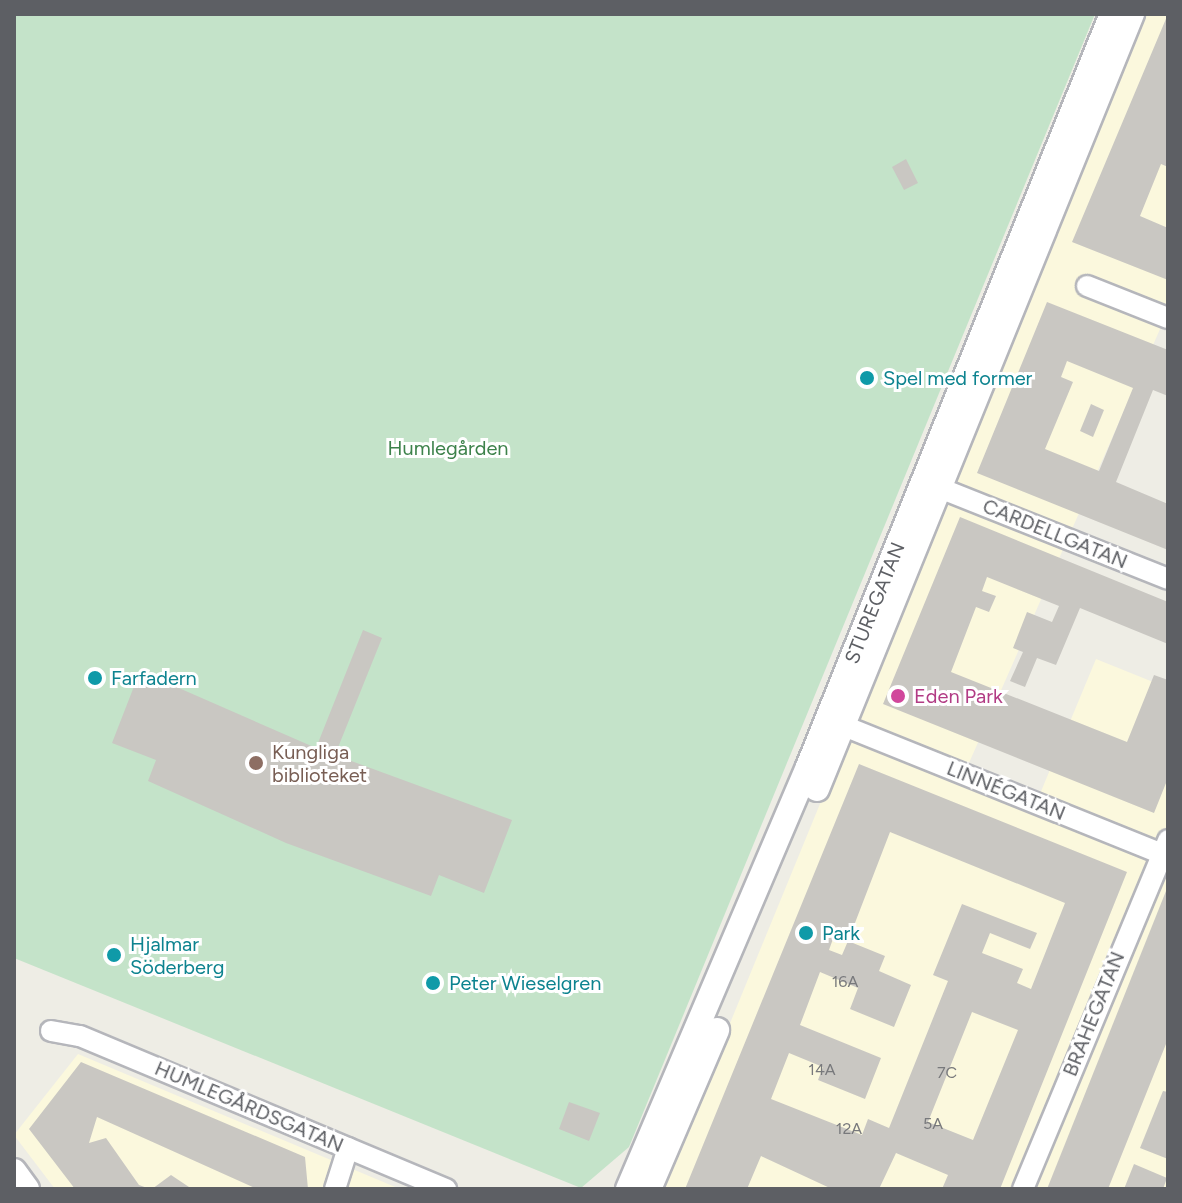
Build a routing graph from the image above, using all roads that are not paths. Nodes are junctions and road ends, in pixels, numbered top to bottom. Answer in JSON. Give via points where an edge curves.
{"nodes":[{"id":1,"x":1112,"y":14,"type":"edge"},
{"id":2,"x":1132,"y":14,"type":"edge"},
{"id":3,"x":1087,"y":286,"type":"dead end"},
{"id":4,"x":1168,"y":318,"type":"edge"},
{"id":5,"x":942,"y":489,"type":"junction"},
{"id":6,"x":1168,"y":579,"type":"edge"},
{"id":7,"x":844,"y":726,"type":"junction"},
{"id":8,"x":1165,"y":849,"type":"edge"},
{"id":9,"x":51,"y":1031,"type":"dead end"},
{"id":10,"x":348,"y":1148,"type":"junction"},
{"id":11,"x":14,"y":1171,"type":"edge"},
{"id":12,"x":27,"y":1189,"type":"edge"},
{"id":13,"x":335,"y":1189,"type":"edge"},
{"id":14,"x":446,"y":1189,"type":"edge"},
{"id":15,"x":628,"y":1189,"type":"edge"},
{"id":16,"x":649,"y":1189,"type":"edge"},
{"id":17,"x":1023,"y":1189,"type":"edge"}],
"edges":[{"from":1,"to":15,"type":"street","name":"STUREGATAN","via":[[808,767]]},
{"from":2,"to":5,"type":"street","name":"STUREGATAN"},
{"from":3,"to":4,"type":"street"},
{"from":5,"to":6,"type":"street","name":"CARDELLGATAN"},
{"from":5,"to":7,"type":"street","name":"STUREGATAN"},
{"from":7,"to":8,"type":"street","name":"LINNÉGATAN"},
{"from":7,"to":16,"type":"street","name":"STUREGATAN"},
{"from":8,"to":17,"type":"street","name":"BRAHEGATAN"},
{"from":9,"to":10,"type":"street","name":"HUMLEGÅRDSGATAN"},
{"from":10,"to":13,"type":"street"},
{"from":10,"to":14,"type":"street","name":"HUMLEGÅRDSGATAN"},
{"from":11,"to":12,"type":"street"}]}
